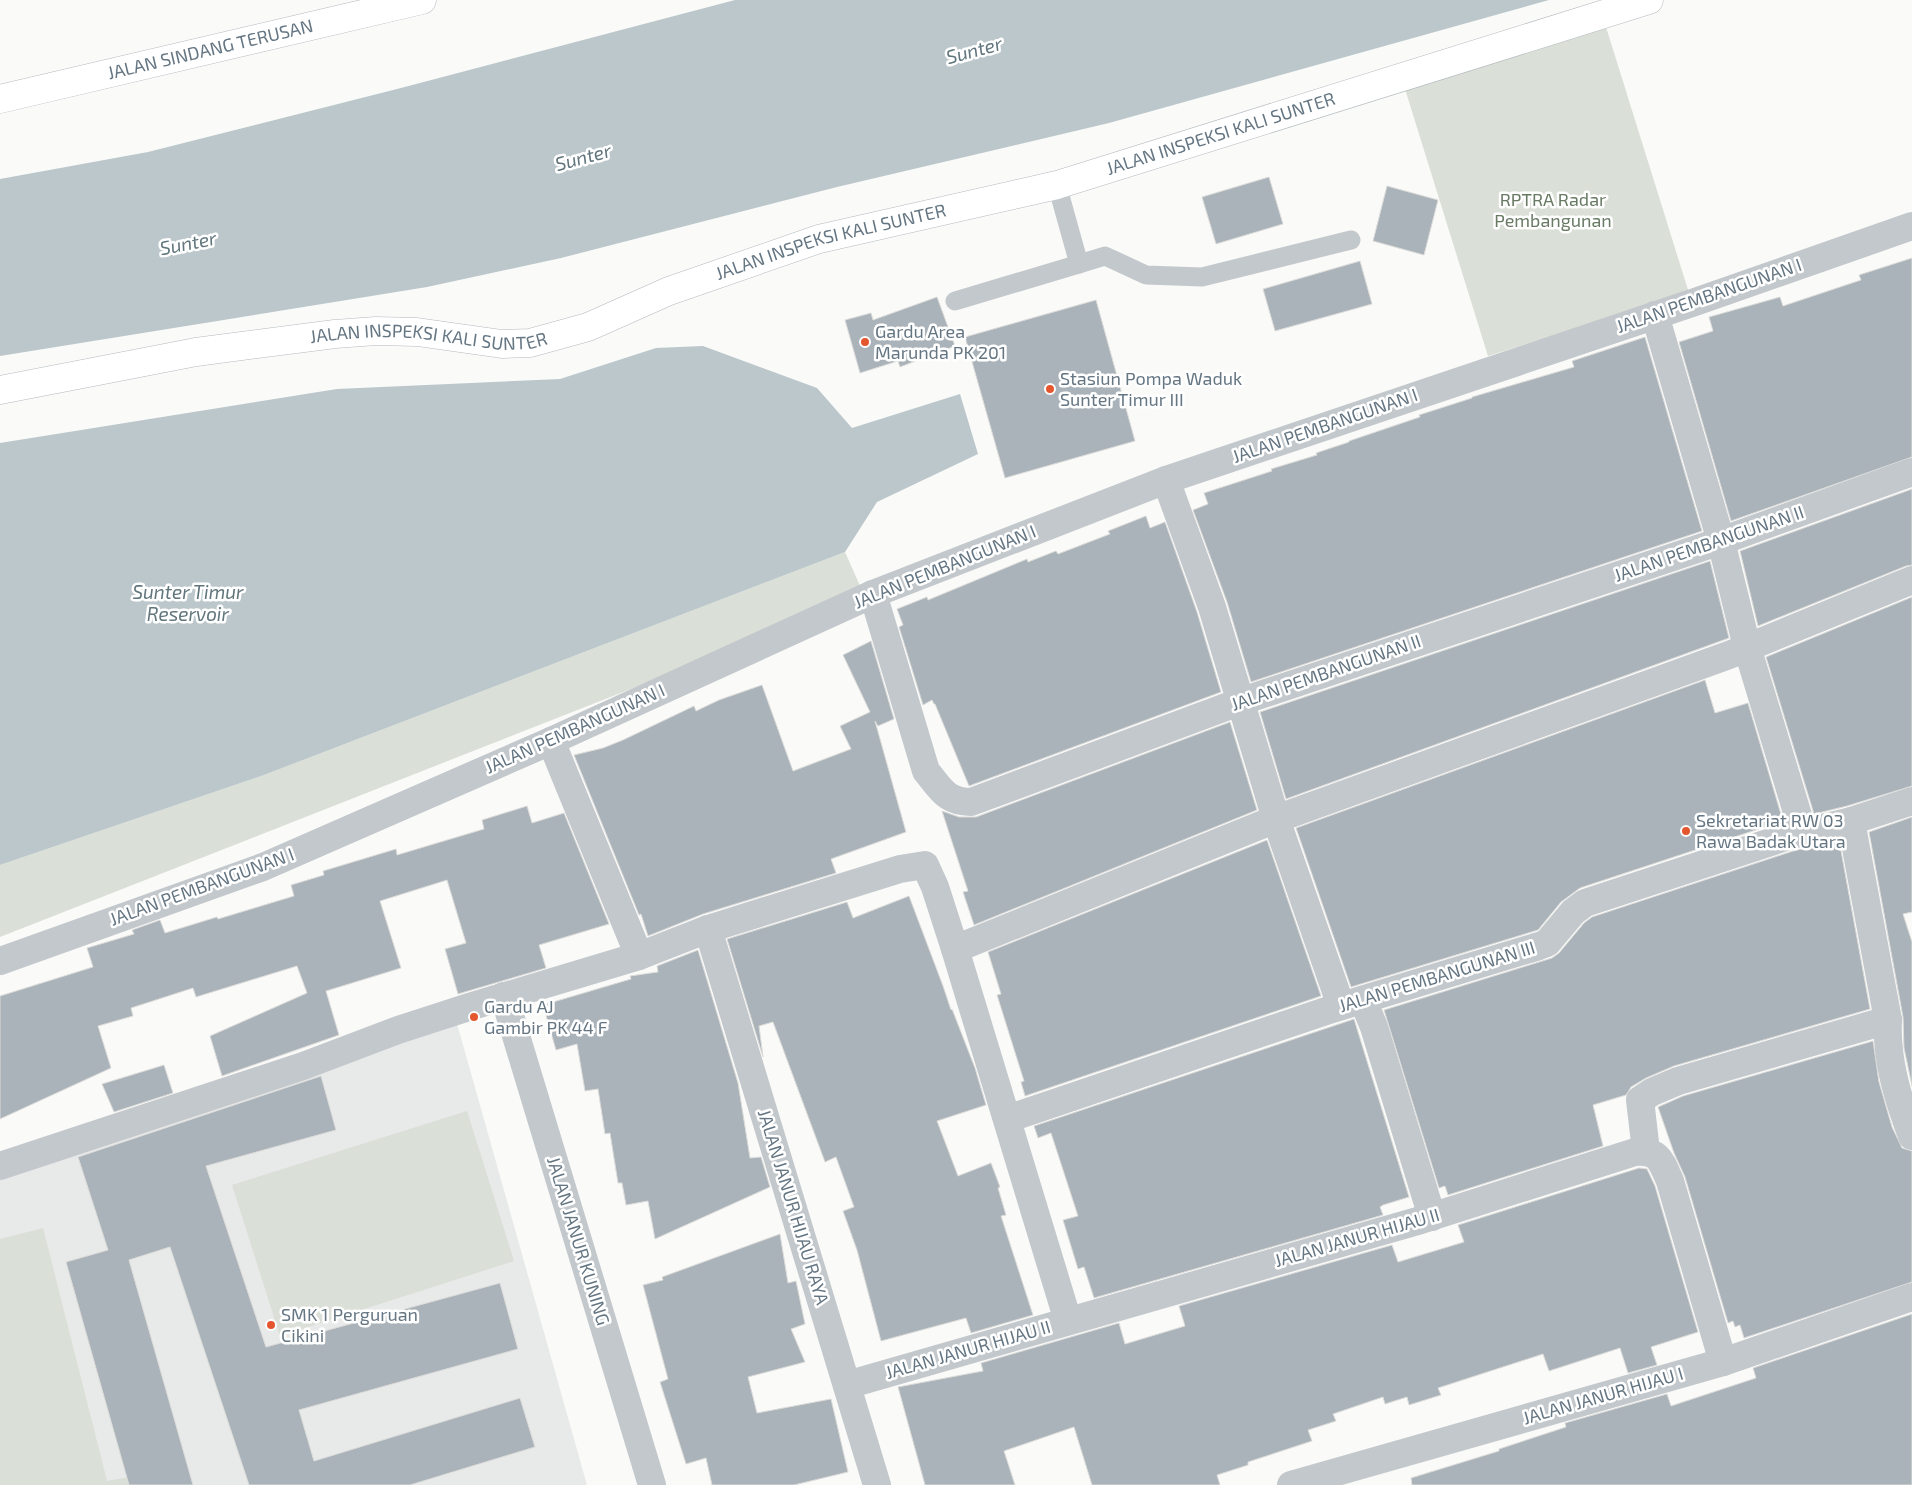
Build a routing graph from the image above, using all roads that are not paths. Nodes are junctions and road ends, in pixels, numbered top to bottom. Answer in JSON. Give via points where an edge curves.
{"nodes":[{"id":1,"x":422,"y":0,"type":"edge"},
{"id":2,"x":1649,"y":0,"type":"edge"},
{"id":3,"x":0,"y":99,"type":"edge"},
{"id":4,"x":1057,"y":184,"type":"junction"},
{"id":5,"x":1912,"y":226,"type":"edge"},
{"id":6,"x":1352,"y":240,"type":"dead end"},
{"id":7,"x":1079,"y":264,"type":"junction"},
{"id":8,"x":955,"y":301,"type":"dead end"},
{"id":9,"x":1656,"y":315,"type":"junction"},
{"id":10,"x":0,"y":390,"type":"edge"},
{"id":11,"x":1912,"y":472,"type":"edge"},
{"id":12,"x":1166,"y":480,"type":"junction"},
{"id":13,"x":1720,"y":541,"type":"junction"},
{"id":14,"x":1912,"y":580,"type":"edge"},
{"id":15,"x":873,"y":594,"type":"junction"},
{"id":16,"x":1747,"y":647,"type":"junction"},
{"id":17,"x":1242,"y":701,"type":"junction"},
{"id":18,"x":551,"y":741,"type":"junction"},
{"id":19,"x":1912,"y":801,"type":"edge"},
{"id":20,"x":1276,"y":819,"type":"junction"},
{"id":21,"x":1851,"y":821,"type":"junction"},
{"id":22,"x":1803,"y":832,"type":"junction"},
{"id":23,"x":708,"y":929,"type":"junction"},
{"id":24,"x":955,"y":949,"type":"junction"},
{"id":25,"x":638,"y":956,"type":"junction"},
{"id":26,"x":0,"y":960,"type":"edge"},
{"id":27,"x":504,"y":996,"type":"junction"},
{"id":28,"x":1352,"y":1003,"type":"junction"},
{"id":29,"x":1888,"y":1020,"type":"junction"},
{"id":30,"x":1007,"y":1119,"type":"junction"},
{"id":31,"x":1912,"y":1136,"type":"edge"},
{"id":32,"x":1646,"y":1151,"type":"junction"},
{"id":33,"x":0,"y":1166,"type":"edge"},
{"id":34,"x":1432,"y":1216,"type":"junction"},
{"id":35,"x":1912,"y":1297,"type":"edge"},
{"id":36,"x":1068,"y":1321,"type":"junction"},
{"id":37,"x":1723,"y":1362,"type":"junction"},
{"id":38,"x":847,"y":1385,"type":"junction"},
{"id":39,"x":652,"y":1485,"type":"edge"},
{"id":40,"x":877,"y":1485,"type":"edge"},
{"id":41,"x":1291,"y":1485,"type":"edge"}],
"edges":[{"from":1,"to":3,"type":"street","name":"JALAN SINDANG TERUSAN"},
{"from":2,"to":4,"type":"street","name":"JALAN INSPEKSI KALI SUNTER"},
{"from":4,"to":7,"type":"lane"},
{"from":4,"to":10,"type":"street","name":"JALAN INSPEKSI KALI SUNTER","via":[[819,239],[669,291],[588,327],[530,343],[502,344],[418,332],[335,334],[196,352]]},
{"from":5,"to":9,"type":"street","name":"JALAN PEMBANGUNAN I"},
{"from":6,"to":7,"type":"lane","via":[[1202,277],[1146,275],[1105,256]]},
{"from":7,"to":8,"type":"lane"},
{"from":9,"to":12,"type":"street","name":"JALAN PEMBANGUNAN I"},
{"from":9,"to":13,"type":"street"},
{"from":11,"to":13,"type":"street","name":"JALAN PEMBANGUNAN II"},
{"from":12,"to":15,"type":"street","name":"JALAN PEMBANGUNAN I"},
{"from":12,"to":17,"type":"street"},
{"from":13,"to":16,"type":"street"},
{"from":13,"to":17,"type":"street","name":"JALAN PEMBANGUNAN II"},
{"from":14,"to":16,"type":"street"},
{"from":15,"to":17,"type":"street","name":"JALAN PEMBANGUNAN II","via":[[926,771],[944,793],[957,802],[971,802]]},
{"from":15,"to":18,"type":"street","name":"JALAN PEMBANGUNAN I"},
{"from":16,"to":20,"type":"street"},
{"from":16,"to":22,"type":"street"},
{"from":17,"to":20,"type":"street"},
{"from":18,"to":25,"type":"street"},
{"from":18,"to":26,"type":"street","name":"JALAN PEMBANGUNAN I","via":[[263,867]]},
{"from":19,"to":21,"type":"street","name":"JALAN PEMBANGUNAN III"},
{"from":20,"to":24,"type":"street"},
{"from":20,"to":28,"type":"street"},
{"from":21,"to":22,"type":"street","name":"JALAN PEMBANGUNAN III"},
{"from":21,"to":29,"type":"street"},
{"from":22,"to":28,"type":"street","name":"JALAN PEMBANGUNAN III","via":[[1585,903],[1573,912],[1547,944]]},
{"from":23,"to":24,"type":"street","via":[[900,869],[925,865]]},
{"from":23,"to":25,"type":"street"},
{"from":23,"to":38,"type":"street","name":"JALAN JANUR HIJAU RAYA"},
{"from":24,"to":30,"type":"street"},
{"from":25,"to":27,"type":"street"},
{"from":27,"to":33,"type":"street"},
{"from":27,"to":39,"type":"street","name":"JALAN JANUR KUNING"},
{"from":28,"to":30,"type":"street","name":"JALAN PEMBANGUNAN III"},
{"from":28,"to":34,"type":"street","via":[[1374,1027]]},
{"from":29,"to":31,"type":"street","via":[[1887,1042],[1898,1099]]},
{"from":29,"to":32,"type":"street","via":[[1678,1081],[1652,1092],[1640,1100]]},
{"from":30,"to":36,"type":"street"},
{"from":32,"to":34,"type":"street","name":"JALAN JANUR HIJAU II"},
{"from":32,"to":37,"type":"street","via":[[1655,1154],[1670,1181]]},
{"from":34,"to":36,"type":"street","name":"JALAN JANUR HIJAU II"},
{"from":35,"to":37,"type":"street","name":"JALAN JANUR HIJAU I"},
{"from":36,"to":38,"type":"street","name":"JALAN JANUR HIJAU II"},
{"from":37,"to":41,"type":"street","name":"JALAN JANUR HIJAU I"},
{"from":38,"to":40,"type":"street","name":"JALAN JANUR HIJAU RAYA"}]}
